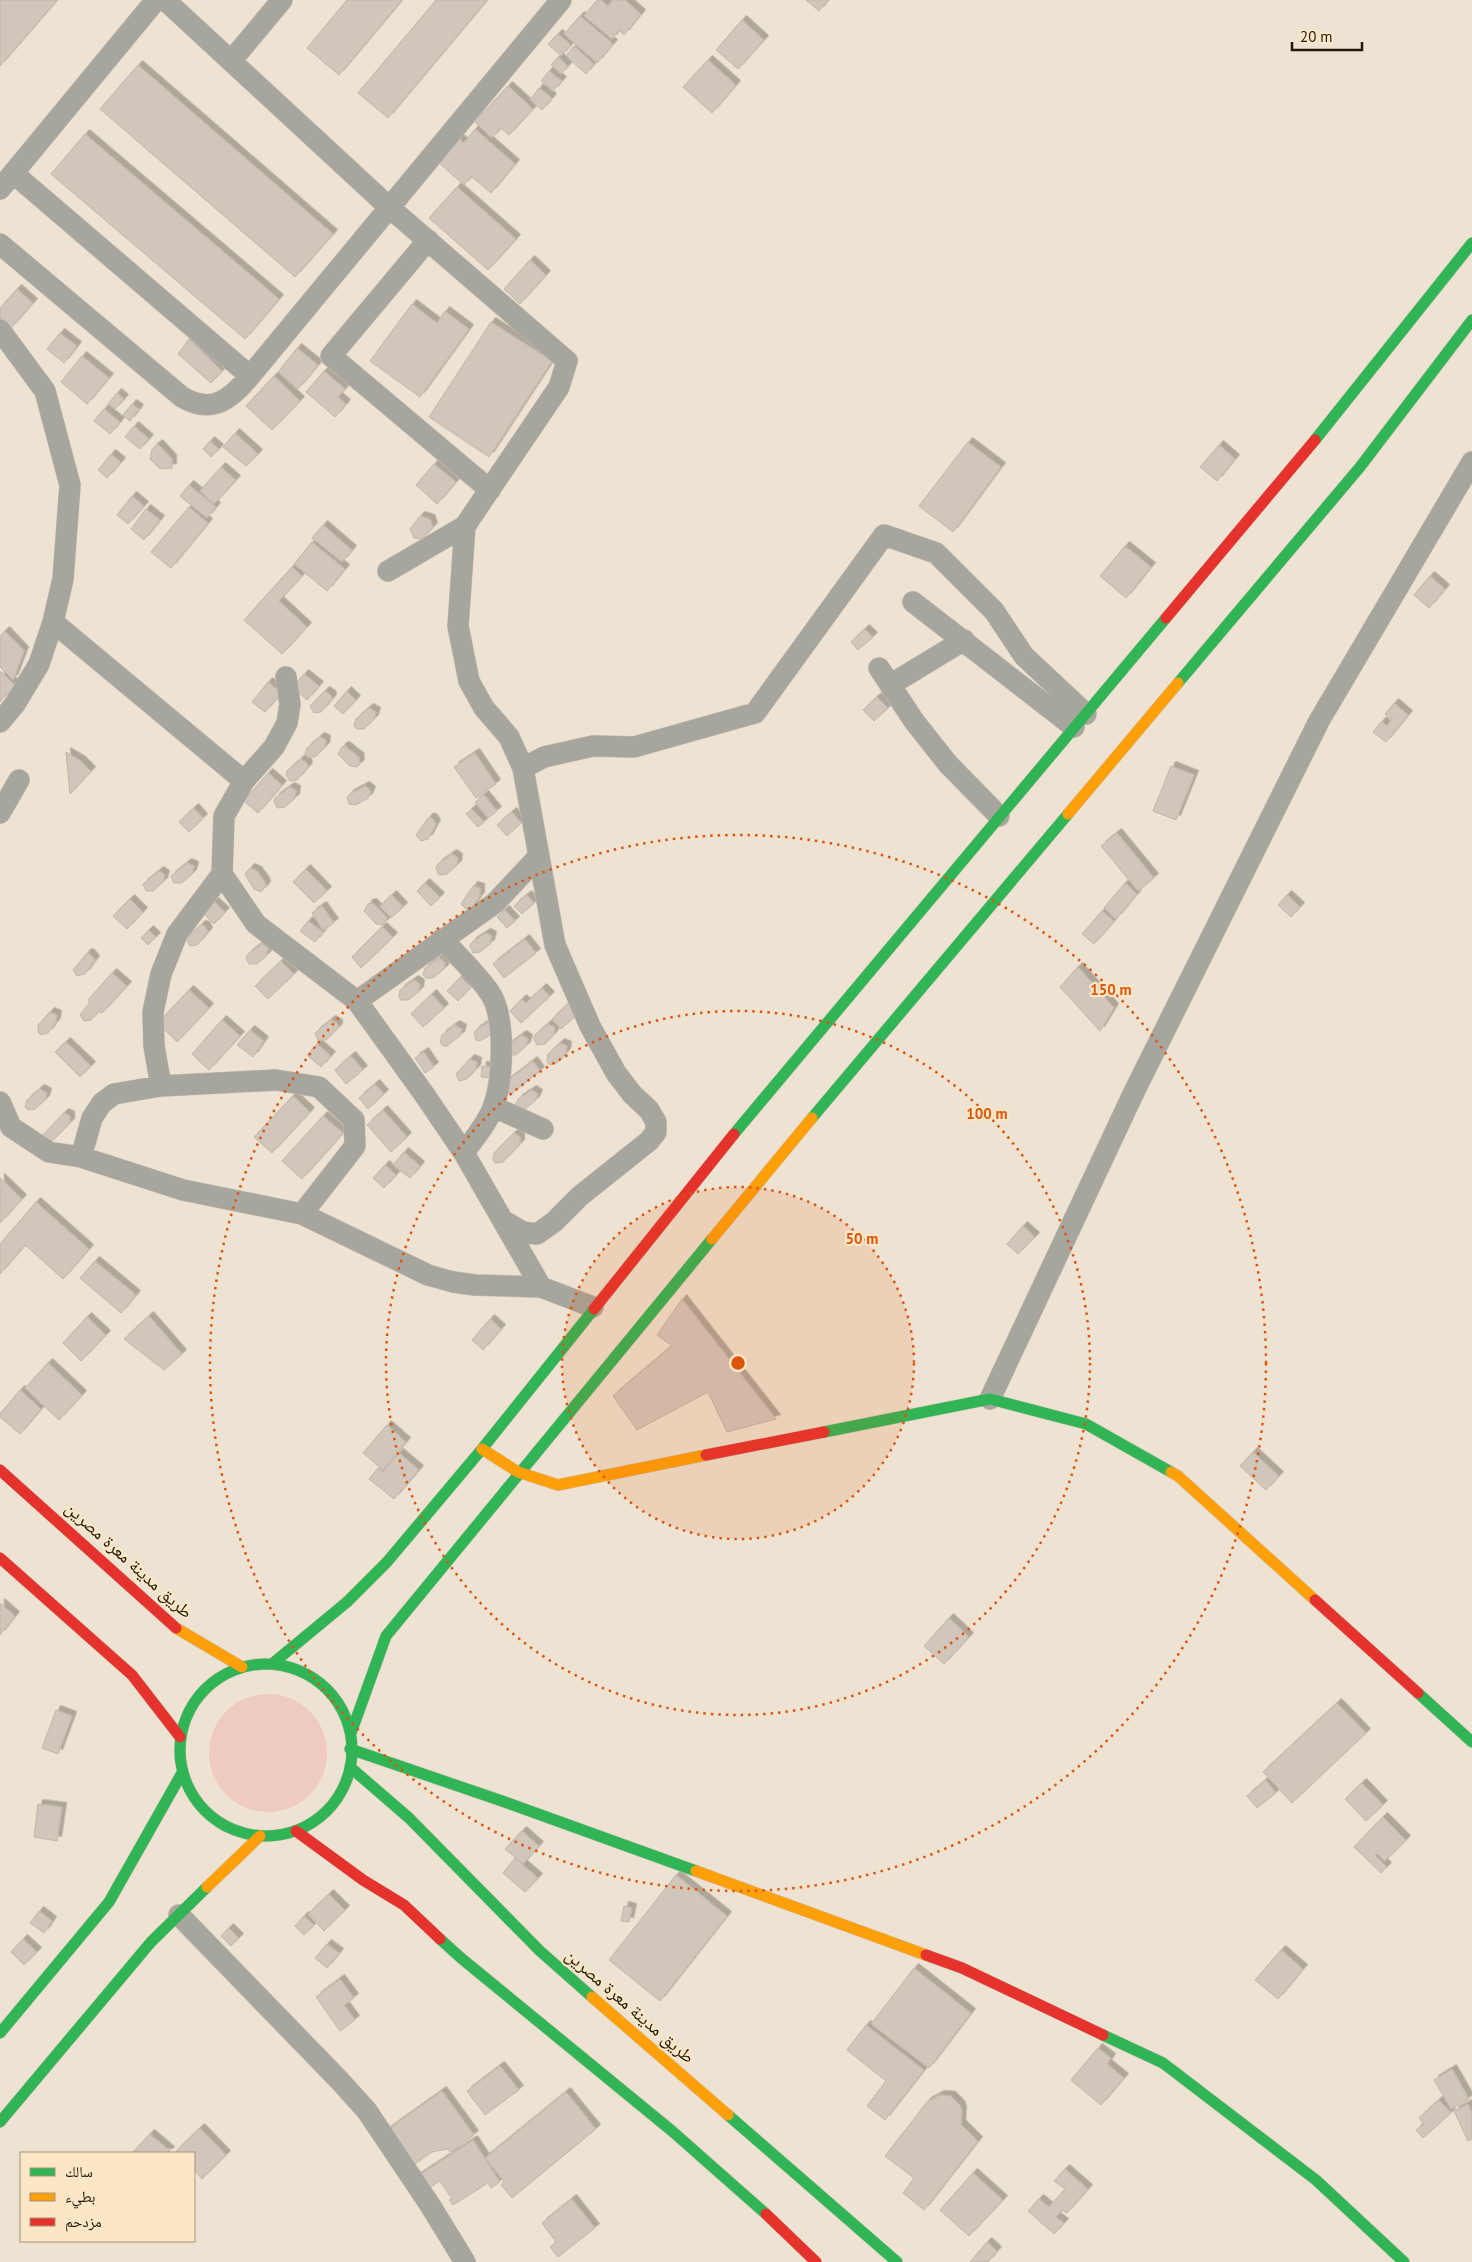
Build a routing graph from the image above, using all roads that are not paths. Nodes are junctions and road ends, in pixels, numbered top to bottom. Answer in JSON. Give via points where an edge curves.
{"nodes":[{"id":1,"x":156,"y":0,"type":"edge"},
{"id":2,"x":165,"y":0,"type":"edge"},
{"id":3,"x":282,"y":0,"type":"edge"},
{"id":4,"x":561,"y":0,"type":"edge"},
{"id":5,"x":231,"y":61,"type":"junction"},
{"id":6,"x":13,"y":173,"type":"junction"},
{"id":7,"x":0,"y":189,"type":"edge"},
{"id":8,"x":390,"y":208,"type":"junction"},
{"id":9,"x":428,"y":240,"type":"junction"},
{"id":10,"x":1472,"y":242,"type":"edge"},
{"id":11,"x":0,"y":244,"type":"edge"},
{"id":12,"x":1472,"y":320,"type":"edge"},
{"id":13,"x":0,"y":330,"type":"edge"},
{"id":14,"x":250,"y":376,"type":"junction"},
{"id":15,"x":1472,"y":462,"type":"edge"},
{"id":16,"x":490,"y":490,"type":"junction"},
{"id":17,"x":465,"y":526,"type":"junction"},
{"id":18,"x":388,"y":571,"type":"dead end"},
{"id":19,"x":913,"y":602,"type":"dead end"},
{"id":20,"x":53,"y":622,"type":"junction"},
{"id":21,"x":964,"y":640,"type":"junction"},
{"id":22,"x":286,"y":677,"type":"dead end"},
{"id":23,"x":1080,"y":720,"type":"junction"},
{"id":24,"x":0,"y":722,"type":"edge"},
{"id":25,"x":523,"y":768,"type":"junction"},
{"id":26,"x":19,"y":780,"type":"dead end"},
{"id":27,"x":244,"y":780,"type":"junction"},
{"id":28,"x":0,"y":813,"type":"edge"},
{"id":29,"x":1000,"y":816,"type":"junction"},
{"id":30,"x":539,"y":856,"type":"junction"},
{"id":31,"x":222,"y":874,"type":"junction"},
{"id":32,"x":442,"y":939,"type":"junction"},
{"id":33,"x":357,"y":1001,"type":"junction"},
{"id":34,"x":161,"y":1086,"type":"junction"},
{"id":35,"x":0,"y":1102,"type":"edge"},
{"id":36,"x":494,"y":1107,"type":"junction"},
{"id":37,"x":542,"y":1129,"type":"dead end"},
{"id":38,"x":464,"y":1154,"type":"junction"},
{"id":39,"x":81,"y":1157,"type":"junction"},
{"id":40,"x":302,"y":1214,"type":"junction"},
{"id":41,"x":504,"y":1221,"type":"junction"},
{"id":42,"x":542,"y":1287,"type":"junction"},
{"id":43,"x":593,"y":1307,"type":"junction"},
{"id":44,"x":990,"y":1399,"type":"junction"},
{"id":45,"x":482,"y":1449,"type":"junction"},
{"id":46,"x":0,"y":1470,"type":"edge"},
{"id":47,"x":518,"y":1473,"type":"junction"},
{"id":48,"x":0,"y":1558,"type":"edge"},
{"id":49,"x":272,"y":1664,"type":"junction"},
{"id":50,"x":242,"y":1667,"type":"junction"},
{"id":51,"x":351,"y":1733,"type":"junction"},
{"id":52,"x":180,"y":1737,"type":"junction"},
{"id":53,"x":1472,"y":1742,"type":"edge"},
{"id":54,"x":350,"y":1750,"type":"junction"},
{"id":55,"x":350,"y":1767,"type":"junction"},
{"id":56,"x":182,"y":1772,"type":"junction"},
{"id":57,"x":296,"y":1831,"type":"junction"},
{"id":58,"x":260,"y":1836,"type":"junction"},
{"id":59,"x":179,"y":1915,"type":"junction"},
{"id":60,"x":0,"y":2033,"type":"edge"},
{"id":61,"x":0,"y":2122,"type":"edge"},
{"id":62,"x":465,"y":2262,"type":"edge"},
{"id":63,"x":816,"y":2262,"type":"edge"},
{"id":64,"x":897,"y":2262,"type":"edge"},
{"id":65,"x":1404,"y":2262,"type":"edge"}],
"edges":[{"from":1,"to":6,"type":"street"},
{"from":2,"to":5,"type":"street"},
{"from":3,"to":5,"type":"street"},
{"from":4,"to":8,"type":"street"},
{"from":5,"to":8,"type":"street"},
{"from":6,"to":7,"type":"street"},
{"from":6,"to":14,"type":"street"},
{"from":8,"to":9,"type":"street"},
{"from":8,"to":14,"type":"street"},
{"from":9,"to":16,"type":"street","via":[[567,361],[559,387]]},
{"from":9,"to":16,"type":"street","via":[[331,356]]},
{"from":10,"to":23,"type":"main road","via":[[1355,392]]},
{"from":11,"to":14,"type":"street","via":[[190,402],[219,403],[230,397]]},
{"from":12,"to":47,"type":"main road","via":[[1360,467],[765,1173]]},
{"from":13,"to":20,"type":"street","via":[[45,391],[70,485],[63,579]]},
{"from":15,"to":44,"type":"street","via":[[1319,721],[1134,1092]]},
{"from":16,"to":17,"type":"street"},
{"from":17,"to":18,"type":"street"},
{"from":17,"to":25,"type":"street","via":[[458,626],[469,681],[484,708],[509,737]]},
{"from":19,"to":21,"type":"street"},
{"from":20,"to":24,"type":"street","via":[[39,664]]},
{"from":20,"to":27,"type":"street"},
{"from":21,"to":23,"type":"street"},
{"from":21,"to":29,"type":"street","via":[[884,677],[948,764]]},
{"from":22,"to":27,"type":"street","via":[[290,704],[287,723],[274,747]]},
{"from":23,"to":25,"type":"street","via":[[1024,656],[994,611],[936,553],[884,535],[755,714],[634,747],[593,746],[544,757]]},
{"from":23,"to":29,"type":"main road"},
{"from":25,"to":30,"type":"street"},
{"from":26,"to":28,"type":"street"},
{"from":27,"to":31,"type":"street","via":[[224,816]]},
{"from":29,"to":43,"type":"main road"},
{"from":30,"to":32,"type":"street","via":[[495,903]]},
{"from":30,"to":41,"type":"street","via":[[555,945],[586,1017],[616,1073],[656,1122],[656,1132],[537,1234],[523,1232]]},
{"from":31,"to":33,"type":"street","via":[[256,924]]},
{"from":31,"to":34,"type":"street","via":[[176,934],[161,974],[153,1012],[154,1046]]},
{"from":32,"to":33,"type":"street"},
{"from":32,"to":36,"type":"street","via":[[490,993],[497,1008],[501,1036]]},
{"from":33,"to":38,"type":"street"},
{"from":34,"to":39,"type":"street","via":[[114,1094],[102,1103],[92,1118]]},
{"from":34,"to":40,"type":"street","via":[[276,1080],[319,1087],[354,1120],[355,1146]]},
{"from":35,"to":39,"type":"street","via":[[11,1127],[49,1152]]},
{"from":36,"to":37,"type":"street"},
{"from":36,"to":38,"type":"street"},
{"from":38,"to":41,"type":"street"},
{"from":39,"to":40,"type":"street","via":[[183,1190]]},
{"from":40,"to":42,"type":"street","via":[[428,1275],[453,1282]]},
{"from":41,"to":42,"type":"street"},
{"from":42,"to":43,"type":"street"},
{"from":43,"to":45,"type":"main road"},
{"from":44,"to":47,"type":"main road","via":[[573,1483],[558,1485]]},
{"from":44,"to":53,"type":"main road","via":[[1086,1424],[1178,1476]]},
{"from":45,"to":47,"type":"main road"},
{"from":45,"to":49,"type":"main road","via":[[387,1562],[348,1602]]},
{"from":46,"to":50,"type":"main road","name":"طريق مدينة معرة مصرين","via":[[176,1628]]},
{"from":47,"to":51,"type":"main road","via":[[386,1636]]},
{"from":48,"to":52,"type":"main road","via":[[132,1674]]},
{"from":49,"to":50,"type":"main road"},
{"from":49,"to":51,"type":"main road","via":[[301,1671],[326,1687],[343,1711]]},
{"from":50,"to":52,"type":"main road","via":[[220,1677],[201,1693],[187,1714]]},
{"from":51,"to":54,"type":"main road"},
{"from":52,"to":56,"type":"main road"},
{"from":54,"to":55,"type":"main road"},
{"from":54,"to":65,"type":"main road","via":[[566,1823],[962,1968],[1163,2062],[1316,2180]]},
{"from":55,"to":57,"type":"main road","via":[[346,1783],[333,1804],[316,1820]]},
{"from":55,"to":64,"type":"main road","name":"طريق مدينة معرة مصرين","via":[[409,1818],[540,1951]]},
{"from":56,"to":58,"type":"main road","via":[[193,1797],[211,1817],[234,1830]]},
{"from":56,"to":60,"type":"main road","via":[[109,1902]]},
{"from":57,"to":58,"type":"main road"},
{"from":57,"to":63,"type":"main road","via":[[363,1880],[404,1905],[461,1958],[679,2138]]},
{"from":58,"to":59,"type":"main road"},
{"from":59,"to":61,"type":"main road","via":[[151,1942]]},
{"from":59,"to":62,"type":"street","via":[[367,2111]]}]}
